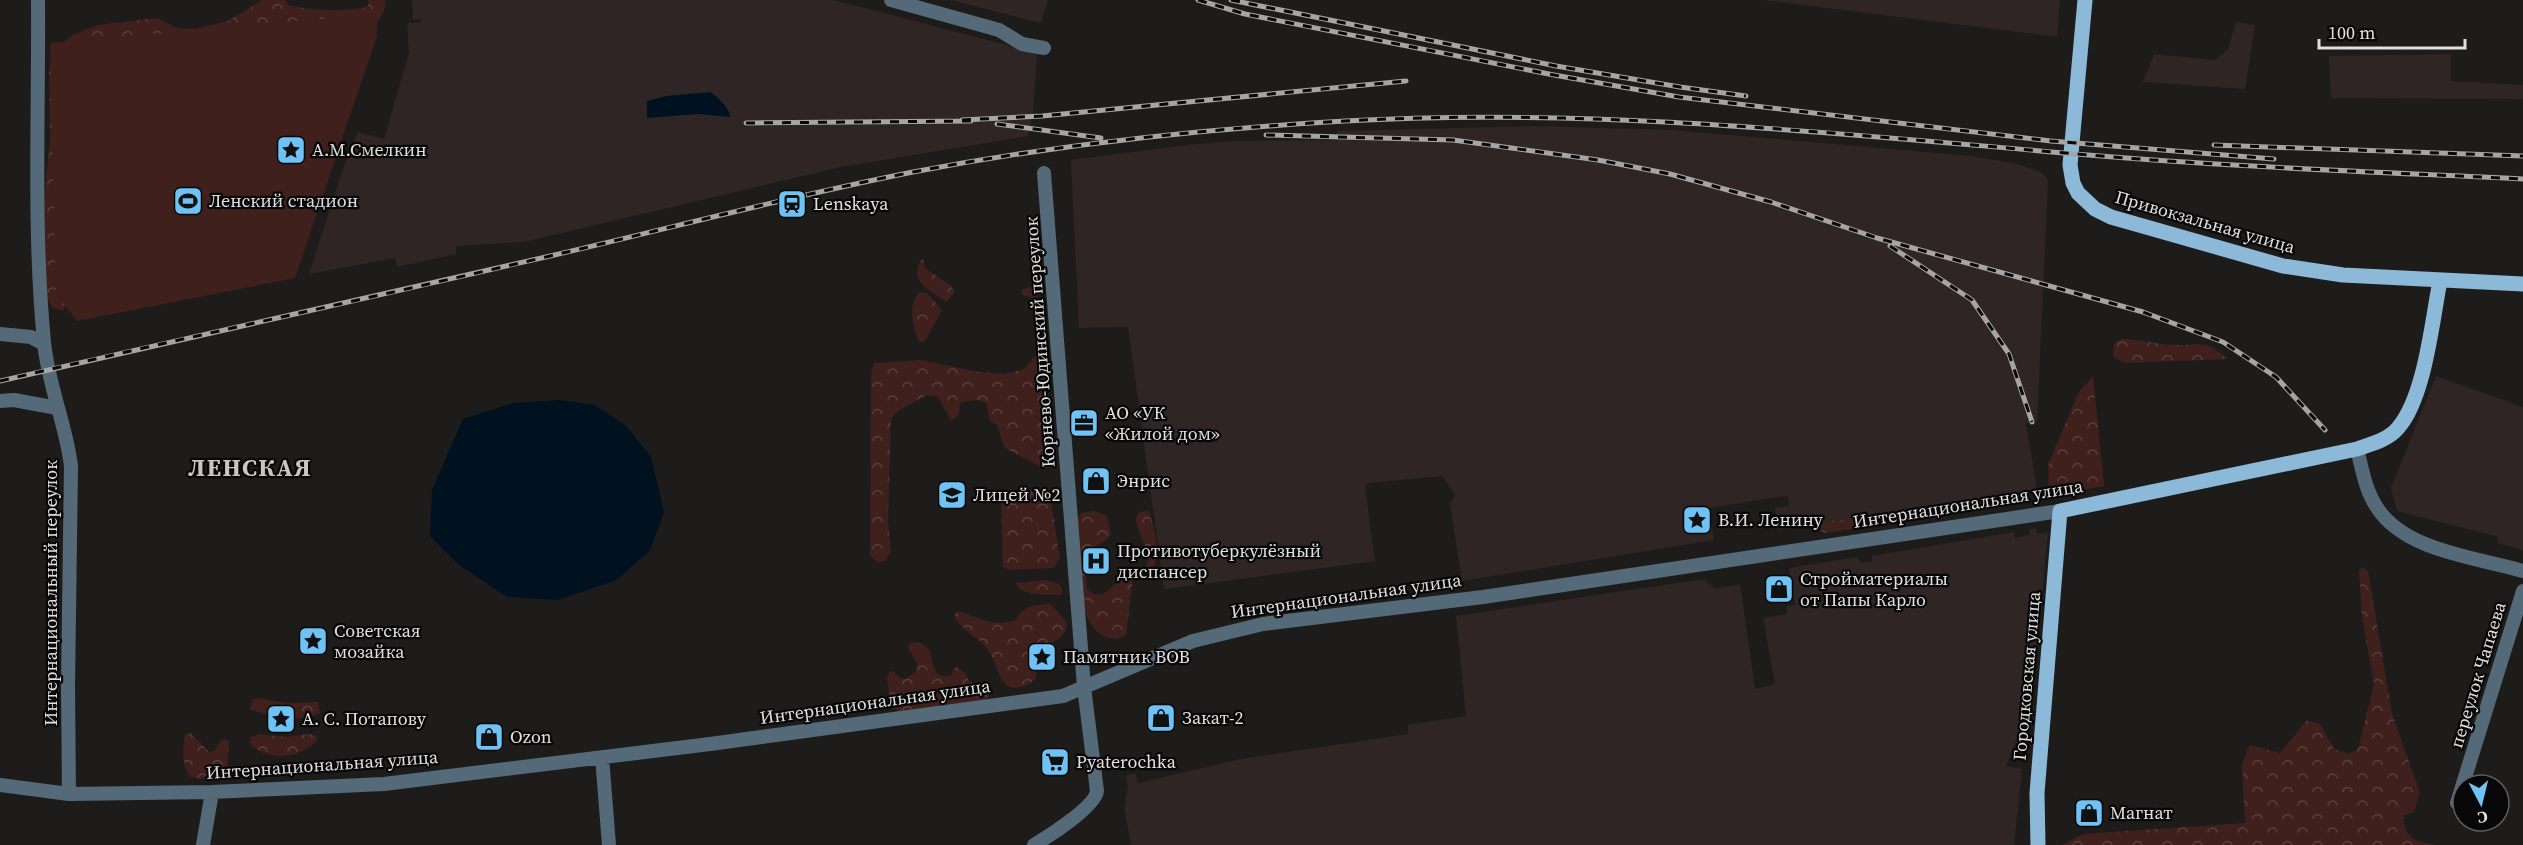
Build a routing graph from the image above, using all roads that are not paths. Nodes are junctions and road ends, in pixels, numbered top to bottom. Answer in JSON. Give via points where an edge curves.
{"nodes":[{"id":1,"x":38,"y":0,"type":"edge"},
{"id":2,"x":891,"y":0,"type":"edge"},
{"id":3,"x":2085,"y":0,"type":"edge"},
{"id":4,"x":1044,"y":48,"type":"dead end"},
{"id":5,"x":1044,"y":173,"type":"dead end"},
{"id":6,"x":2440,"y":281,"type":"junction"},
{"id":7,"x":2523,"y":284,"type":"edge"},
{"id":8,"x":0,"y":334,"type":"edge"},
{"id":9,"x":44,"y":344,"type":"junction"},
{"id":10,"x":0,"y":401,"type":"edge"},
{"id":11,"x":57,"y":408,"type":"junction"},
{"id":12,"x":2357,"y":449,"type":"junction"},
{"id":13,"x":2060,"y":511,"type":"junction"},
{"id":14,"x":2523,"y":571,"type":"edge"},
{"id":15,"x":2523,"y":591,"type":"edge"},
{"id":16,"x":1084,"y":687,"type":"junction"},
{"id":17,"x":602,"y":757,"type":"junction"},
{"id":18,"x":2466,"y":773,"type":"edge"},
{"id":19,"x":0,"y":785,"type":"edge"},
{"id":20,"x":212,"y":792,"type":"junction"},
{"id":21,"x":69,"y":794,"type":"junction"},
{"id":22,"x":203,"y":845,"type":"edge"},
{"id":23,"x":609,"y":845,"type":"edge"},
{"id":24,"x":1034,"y":845,"type":"edge"},
{"id":25,"x":2038,"y":845,"type":"edge"}],
"edges":[{"from":1,"to":9,"type":"street","name":"Интернациональный переулок","via":[[37,255]]},
{"from":2,"to":4,"type":"street","via":[[999,30],[1022,44]]},
{"from":3,"to":6,"type":"main road","name":"Привокзальная улица","via":[[2070,165],[2078,193],[2095,209],[2131,224],[2283,266],[2343,276]]},
{"from":5,"to":16,"type":"street","name":"Корнево-Юдинский переулок"},
{"from":6,"to":7,"type":"main road","name":"Привокзальная улица"},
{"from":6,"to":12,"type":"main road","name":"Интернациональная улица","via":[[2425,359],[2408,415],[2397,430],[2382,440]]},
{"from":8,"to":9,"type":"street","via":[[31,337]]},
{"from":9,"to":11,"type":"street","name":"Интернациональный переулок"},
{"from":10,"to":11,"type":"street"},
{"from":11,"to":21,"type":"street","name":"Интернациональный переулок","via":[[71,466]]},
{"from":12,"to":13,"type":"main road","name":"Интернациональная улица"},
{"from":12,"to":14,"type":"street","via":[[2376,506],[2400,532],[2432,547]]},
{"from":13,"to":16,"type":"street","name":"Интернациональная улица","via":[[1495,595],[1263,624],[1193,640]]},
{"from":13,"to":25,"type":"main road","name":"Городковская улица","via":[[2037,800]]},
{"from":15,"to":18,"type":"street","name":"переулок Чапаева"},
{"from":16,"to":17,"type":"street","name":"Интернациональная улица","via":[[1063,696]]},
{"from":16,"to":24,"type":"street","name":"Корнево-Юдинский переулок","via":[[1096,796]]},
{"from":17,"to":20,"type":"street","name":"Интернациональная улица","via":[[384,784]]},
{"from":17,"to":23,"type":"street"},
{"from":19,"to":21,"type":"street","name":"Интернациональная улица"},
{"from":20,"to":21,"type":"street","name":"Интернациональная улица"},
{"from":20,"to":22,"type":"street"}]}
